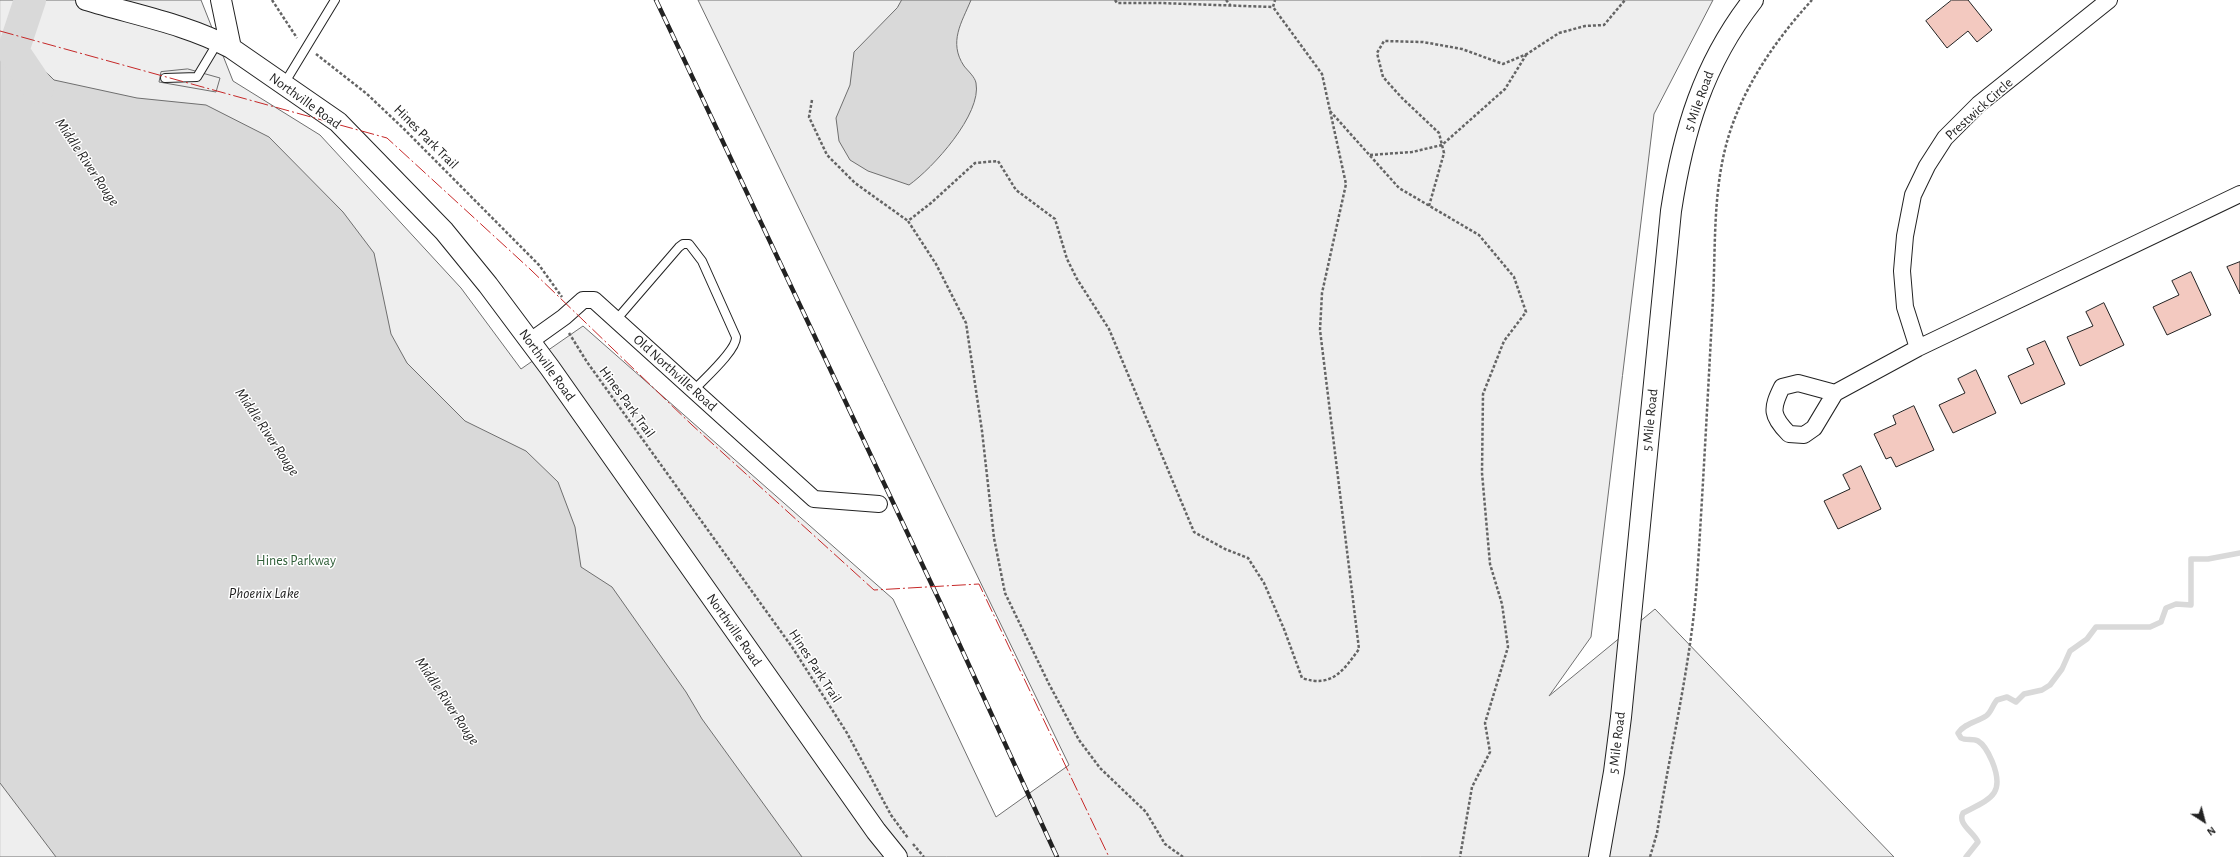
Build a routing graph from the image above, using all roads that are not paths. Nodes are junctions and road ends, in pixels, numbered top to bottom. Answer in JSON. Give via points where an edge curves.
{"nodes":[{"id":1,"x":221,"y":0,"type":"edge"},
{"id":2,"x":335,"y":0,"type":"edge"},
{"id":3,"x":1753,"y":0,"type":"edge"},
{"id":4,"x":2109,"y":0,"type":"edge"},
{"id":5,"x":94,"y":2,"type":"edge"},
{"id":6,"x":224,"y":45,"type":"junction"},
{"id":7,"x":165,"y":78,"type":"dead end"},
{"id":8,"x":284,"y":85,"type":"junction"},
{"id":9,"x":2240,"y":194,"type":"edge"},
{"id":10,"x":616,"y":320,"type":"junction"},
{"id":11,"x":529,"y":342,"type":"junction"},
{"id":12,"x":1918,"y":348,"type":"junction"},
{"id":13,"x":694,"y":390,"type":"junction"},
{"id":14,"x":1835,"y":393,"type":"dead end"},
{"id":15,"x":879,"y":504,"type":"dead end"},
{"id":16,"x":897,"y":857,"type":"edge"},
{"id":17,"x":1599,"y":857,"type":"edge"}],
"edges":[{"from":1,"to":6,"type":"street"},
{"from":2,"to":8,"type":"lane"},
{"from":3,"to":17,"type":"street","name":"5 Mile Road","via":[[1729,34],[1708,72],[1678,162],[1670,211],[1621,717]]},
{"from":4,"to":12,"type":"street","name":"Prestwick Circle","via":[[1979,104],[1945,138],[1927,166],[1913,194],[1902,271],[1905,307]]},
{"from":5,"to":6,"type":"street","name":"Northville Road","via":[[157,19]]},
{"from":6,"to":7,"type":"lane","via":[[197,77]]},
{"from":6,"to":8,"type":"street","name":"Northville Road"},
{"from":8,"to":11,"type":"street","name":"Northville Road","via":[[338,122],[411,195],[488,285]]},
{"from":9,"to":12,"type":"street"},
{"from":10,"to":11,"type":"street","name":"Old Northville Road","via":[[594,300],[583,300]]},
{"from":10,"to":13,"type":"street","name":"Old Northville Road"},
{"from":10,"to":13,"type":"lane","via":[[679,247],[689,244],[702,261],[737,341]]},
{"from":11,"to":16,"type":"street","name":"Northville Road"},
{"from":12,"to":14,"type":"street"},
{"from":13,"to":15,"type":"street","name":"Old Northville Road","via":[[814,499]]}]}
